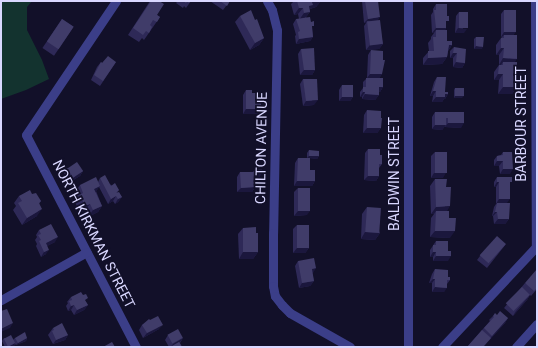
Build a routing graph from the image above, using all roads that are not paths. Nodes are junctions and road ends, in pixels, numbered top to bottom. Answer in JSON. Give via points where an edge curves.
{"nodes":[{"id":1,"x":116,"y":1,"type":"edge"},
{"id":2,"x":267,"y":1,"type":"edge"},
{"id":3,"x":408,"y":1,"type":"edge"},
{"id":4,"x":535,"y":1,"type":"edge"},
{"id":5,"x":537,"y":246,"type":"edge"},
{"id":6,"x":87,"y":252,"type":"junction"},
{"id":7,"x":1,"y":300,"type":"edge"},
{"id":8,"x":537,"y":324,"type":"edge"},
{"id":9,"x":136,"y":347,"type":"edge"},
{"id":10,"x":350,"y":347,"type":"edge"},
{"id":11,"x":408,"y":347,"type":"edge"},
{"id":12,"x":442,"y":347,"type":"edge"},
{"id":13,"x":516,"y":347,"type":"edge"}],
"edges":[{"from":1,"to":6,"type":"street","name":"NORTH KIRKMAN STREET","via":[[26,135]]},
{"from":2,"to":10,"type":"street","name":"CHILTON AVENUE","via":[[277,30],[273,240],[275,296],[290,313]]},
{"from":3,"to":11,"type":"street","name":"BALDWIN STREET"},
{"from":4,"to":5,"type":"street","name":"BARBOUR STREET"},
{"from":5,"to":12,"type":"street"},
{"from":6,"to":7,"type":"street"},
{"from":6,"to":9,"type":"street","name":"NORTH KIRKMAN STREET"},
{"from":8,"to":13,"type":"street"}]}
